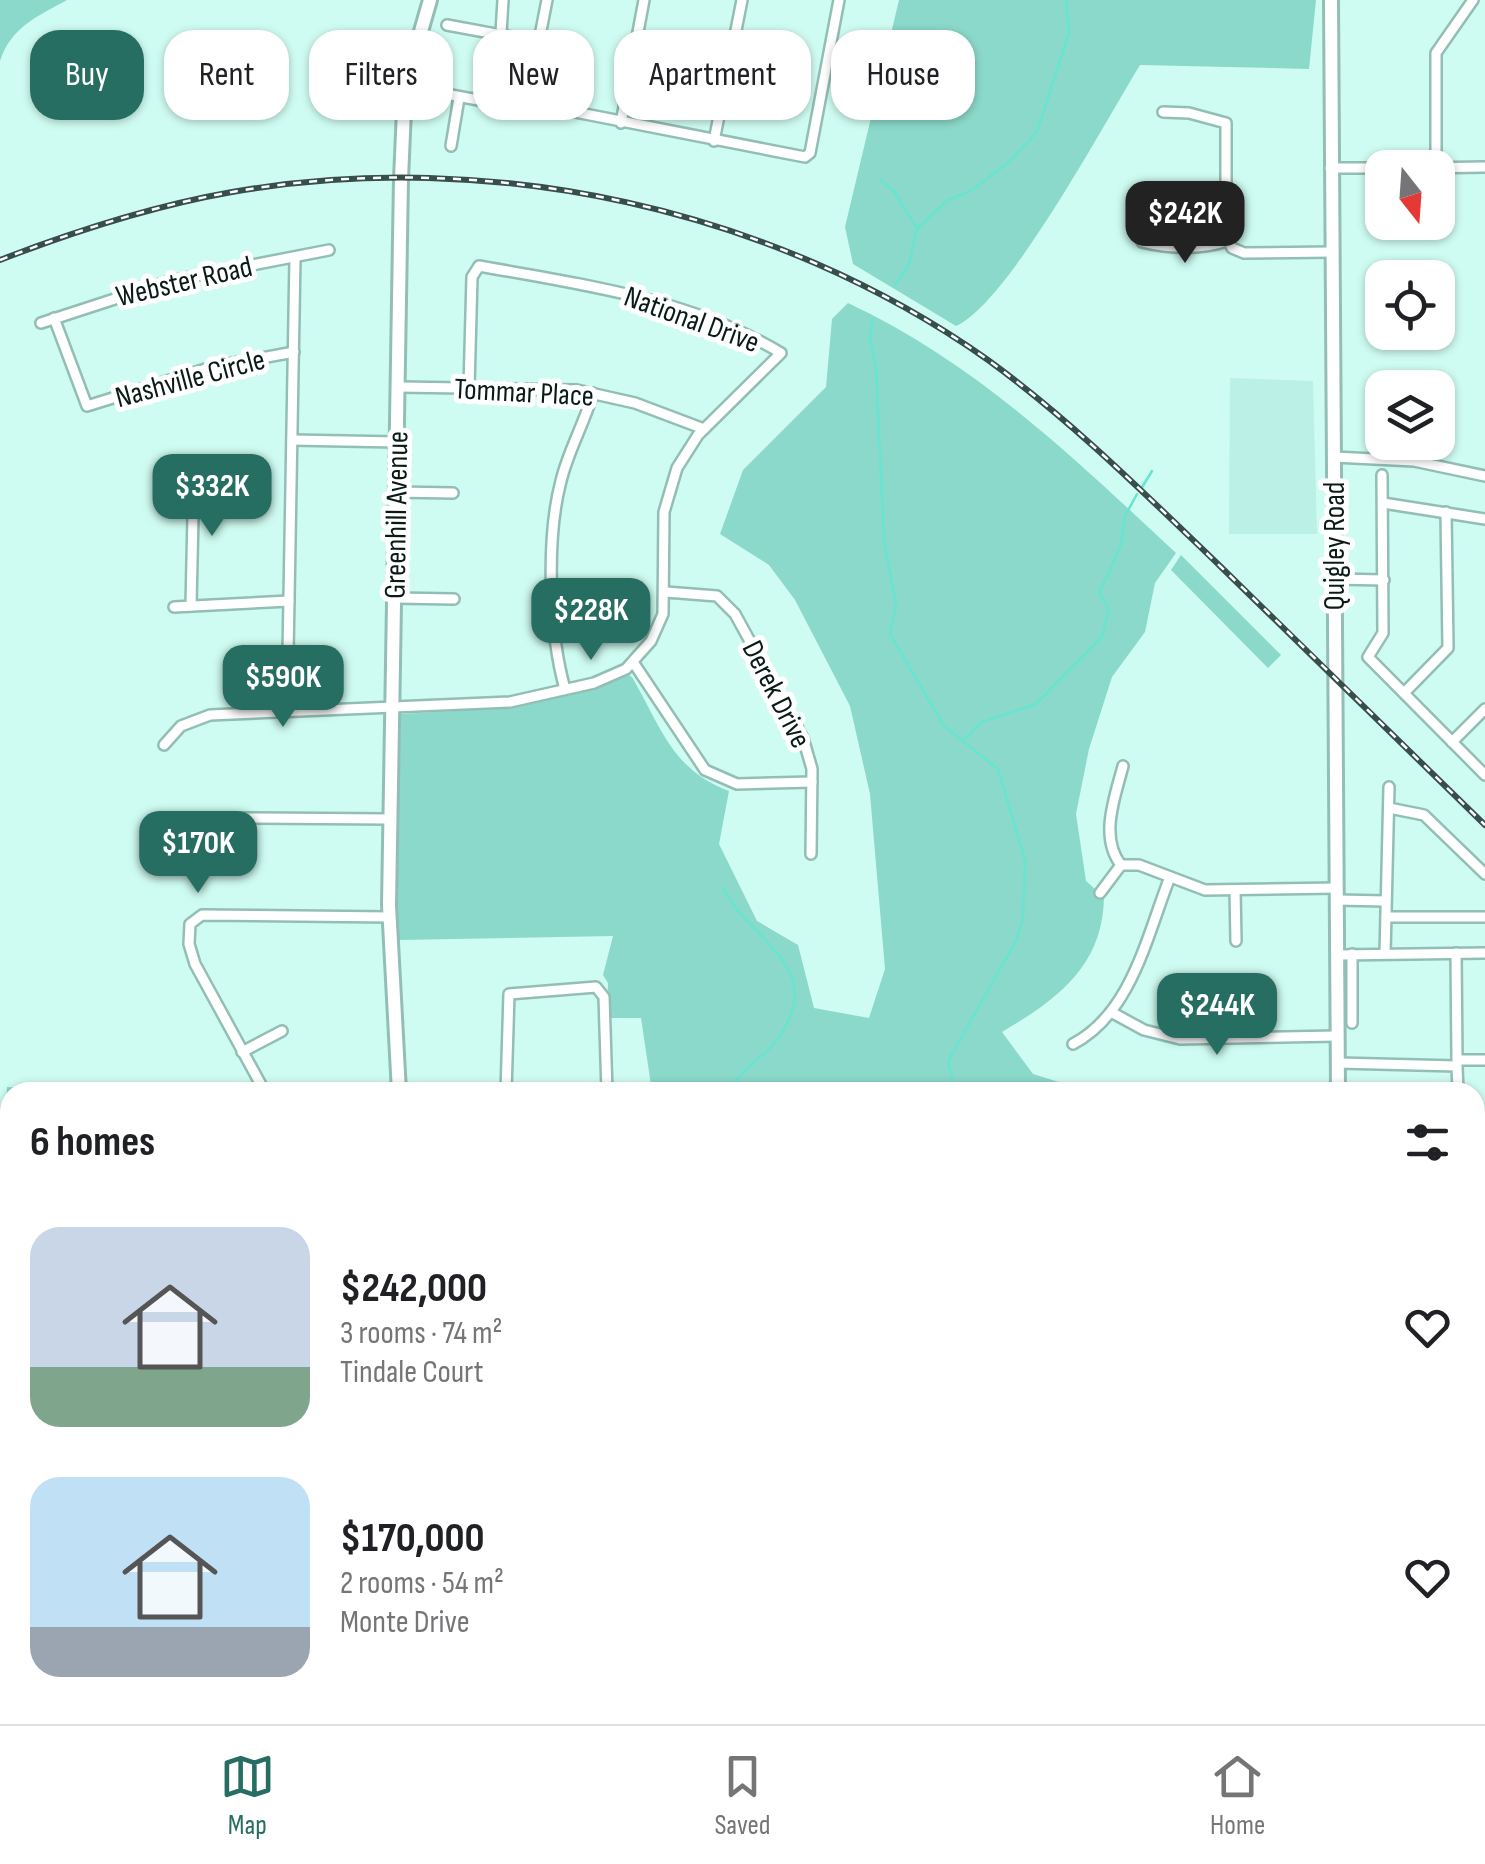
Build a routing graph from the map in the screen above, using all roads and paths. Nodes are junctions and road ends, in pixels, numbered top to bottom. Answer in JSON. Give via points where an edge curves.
{"nodes":[{"id":1,"x":430,"y":0,"type":"edge"},
{"id":2,"x":503,"y":0,"type":"edge"},
{"id":3,"x":547,"y":0,"type":"edge"},
{"id":4,"x":644,"y":0,"type":"edge"},
{"id":5,"x":742,"y":0,"type":"edge"},
{"id":6,"x":838,"y":0,"type":"edge"},
{"id":7,"x":1331,"y":0,"type":"edge"},
{"id":8,"x":1472,"y":0,"type":"edge"},
{"id":9,"x":447,"y":26,"type":"dead end"},
{"id":10,"x":478,"y":30,"type":"edge"},
{"id":11,"x":501,"y":30,"type":"edge"},
{"id":12,"x":541,"y":30,"type":"edge"},
{"id":13,"x":453,"y":96,"type":"edge"},
{"id":14,"x":459,"y":98,"type":"junction"},
{"id":15,"x":473,"y":100,"type":"edge"},
{"id":16,"x":1163,"y":112,"type":"dead end"},
{"id":17,"x":594,"y":116,"type":"edge"},
{"id":18,"x":622,"y":122,"type":"junction"},
{"id":19,"x":714,"y":141,"type":"junction"},
{"id":20,"x":451,"y":146,"type":"dead end"},
{"id":21,"x":1436,"y":150,"type":"edge"},
{"id":22,"x":1330,"y":168,"type":"junction"},
{"id":23,"x":1365,"y":168,"type":"edge"},
{"id":24,"x":1455,"y":168,"type":"edge"},
{"id":25,"x":1485,"y":168,"type":"edge"},
{"id":26,"x":1228,"y":241,"type":"junction"},
{"id":27,"x":1142,"y":242,"type":"dead end"},
{"id":28,"x":330,"y":250,"type":"dead end"},
{"id":29,"x":1332,"y":252,"type":"junction"},
{"id":30,"x":296,"y":258,"type":"junction"},
{"id":31,"x":54,"y":318,"type":"junction"},
{"id":32,"x":41,"y":322,"type":"dead end"},
{"id":33,"x":294,"y":352,"type":"junction"},
{"id":34,"x":398,"y":386,"type":"junction"},
{"id":35,"x":469,"y":387,"type":"junction"},
{"id":36,"x":593,"y":393,"type":"junction"},
{"id":37,"x":704,"y":430,"type":"junction"},
{"id":38,"x":292,"y":440,"type":"junction"},
{"id":39,"x":397,"y":442,"type":"junction"},
{"id":40,"x":1334,"y":457,"type":"junction"},
{"id":41,"x":194,"y":470,"type":"dead end"},
{"id":42,"x":1382,"y":476,"type":"dead end"},
{"id":43,"x":1485,"y":476,"type":"edge"},
{"id":44,"x":396,"y":492,"type":"junction"},
{"id":45,"x":452,"y":493,"type":"dead end"},
{"id":46,"x":1383,"y":503,"type":"junction"},
{"id":47,"x":1446,"y":512,"type":"junction"},
{"id":48,"x":1485,"y":519,"type":"edge"},
{"id":49,"x":1334,"y":579,"type":"junction"},
{"id":50,"x":1384,"y":580,"type":"junction"},
{"id":51,"x":666,"y":592,"type":"junction"},
{"id":52,"x":395,"y":598,"type":"junction"},
{"id":53,"x":454,"y":598,"type":"dead end"},
{"id":54,"x":289,"y":601,"type":"junction"},
{"id":55,"x":192,"y":606,"type":"junction"},
{"id":56,"x":174,"y":607,"type":"dead end"},
{"id":57,"x":632,"y":662,"type":"junction"},
{"id":58,"x":565,"y":689,"type":"junction"},
{"id":59,"x":1404,"y":693,"type":"junction"},
{"id":60,"x":394,"y":705,"type":"junction"},
{"id":61,"x":1485,"y":710,"type":"edge"},
{"id":62,"x":287,"y":711,"type":"junction"},
{"id":63,"x":1452,"y":742,"type":"junction"},
{"id":64,"x":164,"y":745,"type":"dead end"},
{"id":65,"x":1123,"y":766,"type":"dead end"},
{"id":66,"x":1485,"y":775,"type":"edge"},
{"id":67,"x":812,"y":782,"type":"junction"},
{"id":68,"x":1389,"y":787,"type":"dead end"},
{"id":69,"x":1388,"y":808,"type":"junction"},
{"id":70,"x":240,"y":818,"type":"dead end"},
{"id":71,"x":390,"y":819,"type":"junction"},
{"id":72,"x":812,"y":854,"type":"dead end"},
{"id":73,"x":1121,"y":865,"type":"junction"},
{"id":74,"x":1485,"y":874,"type":"edge"},
{"id":75,"x":1170,"y":876,"type":"junction"},
{"id":76,"x":1235,"y":890,"type":"junction"},
{"id":77,"x":1100,"y":893,"type":"dead end"},
{"id":78,"x":1337,"y":894,"type":"junction"},
{"id":79,"x":1386,"y":901,"type":"junction"},
{"id":80,"x":1485,"y":916,"type":"edge"},
{"id":81,"x":390,"y":917,"type":"junction"},
{"id":82,"x":1386,"y":917,"type":"junction"},
{"id":83,"x":1236,"y":941,"type":"dead end"},
{"id":84,"x":1456,"y":953,"type":"junction"},
{"id":85,"x":1345,"y":954,"type":"junction"},
{"id":86,"x":1386,"y":954,"type":"junction"},
{"id":87,"x":1485,"y":954,"type":"edge"},
{"id":88,"x":1111,"y":1012,"type":"junction"},
{"id":89,"x":1352,"y":1023,"type":"dead end"},
{"id":90,"x":282,"y":1031,"type":"dead end"},
{"id":91,"x":1338,"y":1036,"type":"junction"},
{"id":92,"x":1072,"y":1044,"type":"dead end"},
{"id":93,"x":242,"y":1052,"type":"junction"},
{"id":94,"x":1485,"y":1060,"type":"edge"},
{"id":95,"x":1338,"y":1063,"type":"junction"},
{"id":96,"x":258,"y":1082,"type":"edge"},
{"id":97,"x":398,"y":1082,"type":"edge"},
{"id":98,"x":506,"y":1082,"type":"edge"},
{"id":99,"x":606,"y":1082,"type":"edge"},
{"id":100,"x":1338,"y":1082,"type":"edge"},
{"id":101,"x":1458,"y":1082,"type":"edge"}],
"edges":[{"from":1,"to":34,"type":"street","name":"Greenhill Avenue","via":[[405,87]]},
{"from":2,"to":11,"type":"street"},
{"from":3,"to":12,"type":"street"},
{"from":4,"to":18,"type":"street"},
{"from":5,"to":19,"type":"street"},
{"from":6,"to":19,"type":"street","via":[[810,153]]},
{"from":7,"to":22,"type":"street","name":"Quigley Road"},
{"from":8,"to":21,"type":"street","via":[[1436,53]]},
{"from":9,"to":10,"type":"street"},
{"from":13,"to":14,"type":"street"},
{"from":14,"to":15,"type":"street"},
{"from":14,"to":20,"type":"street"},
{"from":16,"to":26,"type":"street","via":[[1226,123]]},
{"from":17,"to":18,"type":"street"},
{"from":18,"to":19,"type":"street"},
{"from":22,"to":23,"type":"street"},
{"from":22,"to":29,"type":"street","name":"Quigley Road"},
{"from":24,"to":25,"type":"street"},
{"from":26,"to":27,"type":"street","via":[[1168,247]]},
{"from":26,"to":29,"type":"street","via":[[1242,253]]},
{"from":28,"to":30,"type":"street","name":"Webster Road"},
{"from":29,"to":40,"type":"street","name":"Quigley Road"},
{"from":30,"to":31,"type":"street","name":"Webster Road","via":[[170,280]]},
{"from":30,"to":33,"type":"street","name":"Nashville Circle"},
{"from":31,"to":32,"type":"street","name":"Webster Road"},
{"from":31,"to":33,"type":"street","name":"Nashville Circle","via":[[87,406],[196,372]]},
{"from":33,"to":38,"type":"street","name":"Nashville Circle"},
{"from":34,"to":35,"type":"street","name":"Tommar Place"},
{"from":34,"to":39,"type":"street","name":"Greenhill Avenue"},
{"from":35,"to":36,"type":"street","name":"Tommar Place"},
{"from":35,"to":37,"type":"street","name":"National Drive","via":[[472,276],[479,266],[607,289],[780,353]]},
{"from":36,"to":37,"type":"street","name":"Tommar Place"},
{"from":36,"to":58,"type":"street","via":[[555,513],[555,632]]},
{"from":37,"to":51,"type":"street","name":"National Drive","via":[[669,490]]},
{"from":38,"to":39,"type":"street"},
{"from":38,"to":54,"type":"street","name":"Nashville Circle"},
{"from":39,"to":44,"type":"street","name":"Greenhill Avenue"},
{"from":40,"to":43,"type":"street","via":[[1414,461]]},
{"from":40,"to":49,"type":"street","name":"Quigley Road"},
{"from":41,"to":55,"type":"street"},
{"from":42,"to":46,"type":"street"},
{"from":44,"to":45,"type":"street"},
{"from":44,"to":52,"type":"street","name":"Greenhill Avenue"},
{"from":46,"to":47,"type":"street"},
{"from":46,"to":50,"type":"street"},
{"from":47,"to":48,"type":"street"},
{"from":47,"to":59,"type":"street","via":[[1448,648]]},
{"from":49,"to":50,"type":"street"},
{"from":49,"to":78,"type":"street","name":"Quigley Road"},
{"from":50,"to":59,"type":"street","via":[[1383,633],[1368,657]]},
{"from":51,"to":57,"type":"street","name":"National Drive","via":[[658,627]]},
{"from":51,"to":67,"type":"street","name":"Derek Drive","via":[[704,592],[731,606],[804,738]]},
{"from":52,"to":53,"type":"street"},
{"from":52,"to":60,"type":"street","name":"Greenhill Avenue"},
{"from":54,"to":55,"type":"street"},
{"from":54,"to":62,"type":"street","name":"Nashville Circle"},
{"from":55,"to":56,"type":"street"},
{"from":57,"to":58,"type":"street","via":[[600,681]]},
{"from":57,"to":67,"type":"street","via":[[704,770],[737,784]]},
{"from":58,"to":60,"type":"street","via":[[504,703]]},
{"from":59,"to":63,"type":"street"},
{"from":60,"to":62,"type":"street"},
{"from":60,"to":71,"type":"street","name":"Greenhill Avenue"},
{"from":61,"to":63,"type":"street"},
{"from":62,"to":64,"type":"street","via":[[210,715],[181,726]]},
{"from":63,"to":66,"type":"street"},
{"from":65,"to":73,"type":"street","via":[[1110,818],[1113,855]]},
{"from":67,"to":72,"type":"street","name":"Derek Drive"},
{"from":68,"to":69,"type":"street"},
{"from":69,"to":74,"type":"street","via":[[1424,815]]},
{"from":69,"to":79,"type":"street"},
{"from":70,"to":71,"type":"street"},
{"from":71,"to":81,"type":"street","name":"Greenhill Avenue"},
{"from":73,"to":75,"type":"street"},
{"from":73,"to":77,"type":"street"},
{"from":75,"to":76,"type":"street","via":[[1204,890]]},
{"from":75,"to":88,"type":"street","via":[[1132,979]]},
{"from":76,"to":78,"type":"street"},
{"from":76,"to":83,"type":"street"},
{"from":78,"to":79,"type":"street"},
{"from":78,"to":85,"type":"street","name":"Quigley Road"},
{"from":79,"to":82,"type":"street"},
{"from":80,"to":82,"type":"street"},
{"from":81,"to":93,"type":"street","via":[[196,918],[188,933],[191,954]]},
{"from":81,"to":97,"type":"street","name":"Greenhill Avenue"},
{"from":82,"to":86,"type":"street"},
{"from":84,"to":86,"type":"street"},
{"from":84,"to":87,"type":"street"},
{"from":84,"to":94,"type":"street","via":[[1457,1060]]},
{"from":85,"to":86,"type":"street"},
{"from":85,"to":89,"type":"street"},
{"from":85,"to":91,"type":"street","name":"Quigley Road"},
{"from":88,"to":91,"type":"street","via":[[1144,1030],[1180,1038]]},
{"from":88,"to":92,"type":"street"},
{"from":90,"to":93,"type":"street"},
{"from":91,"to":95,"type":"street","name":"Quigley Road"},
{"from":93,"to":96,"type":"street"},
{"from":95,"to":100,"type":"street","name":"Quigley Road"},
{"from":95,"to":101,"type":"street","via":[[1457,1066]]},
{"from":98,"to":99,"type":"street","via":[[509,994],[596,987],[604,998]]}]}
